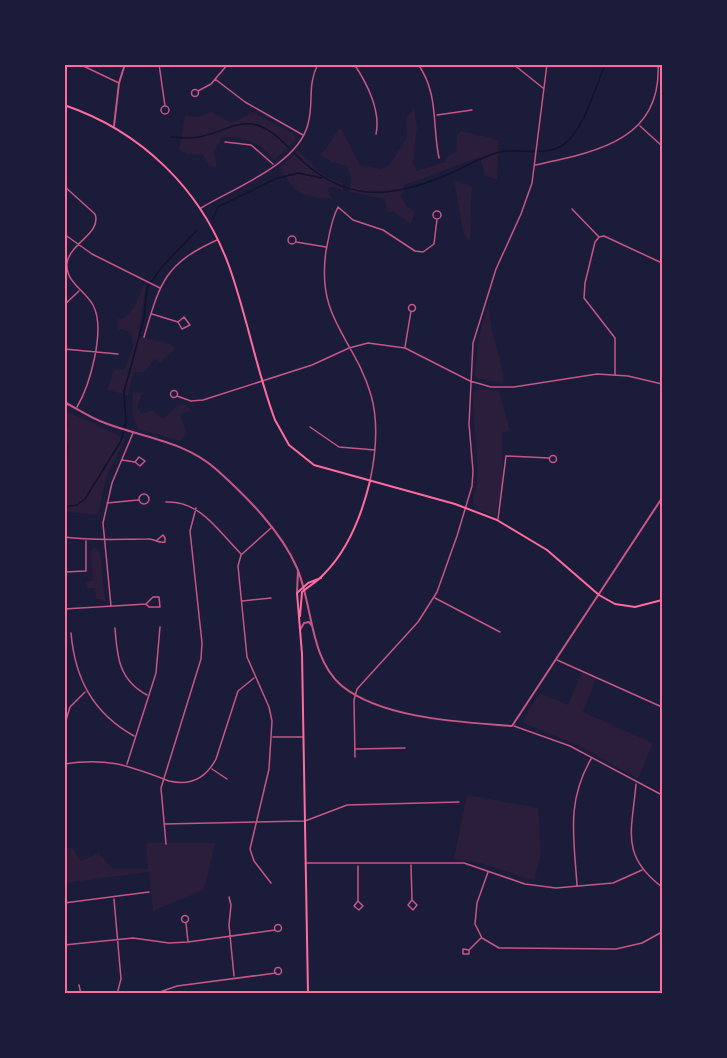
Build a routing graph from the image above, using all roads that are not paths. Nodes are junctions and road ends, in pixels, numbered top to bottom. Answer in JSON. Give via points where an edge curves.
{"nodes":[{"id":1,"x":79,"y":64,"type":"edge"},
{"id":2,"x":125,"y":64,"type":"edge"},
{"id":3,"x":159,"y":64,"type":"edge"},
{"id":4,"x":228,"y":64,"type":"edge"},
{"id":5,"x":318,"y":64,"type":"edge"},
{"id":6,"x":354,"y":64,"type":"edge"},
{"id":7,"x":418,"y":64,"type":"edge"},
{"id":8,"x":513,"y":64,"type":"edge"},
{"id":9,"x":547,"y":64,"type":"edge"},
{"id":10,"x":658,"y":65,"type":"edge"},
{"id":11,"x":215,"y":79,"type":"junction"},
{"id":12,"x":119,"y":82,"type":"junction"},
{"id":13,"x":543,"y":89,"type":"junction"},
{"id":14,"x":198,"y":91,"type":"dead end"},
{"id":15,"x":64,"y":105,"type":"edge"},
{"id":16,"x":165,"y":106,"type":"dead end"},
{"id":17,"x":472,"y":110,"type":"dead end"},
{"id":18,"x":436,"y":115,"type":"junction"},
{"id":19,"x":114,"y":126,"type":"junction"},
{"id":20,"x":639,"y":126,"type":"junction"},
{"id":21,"x":376,"y":134,"type":"dead end"},
{"id":22,"x":304,"y":135,"type":"junction"},
{"id":23,"x":225,"y":141,"type":"dead end"},
{"id":24,"x":663,"y":146,"type":"edge"},
{"id":25,"x":439,"y":158,"type":"dead end"},
{"id":26,"x":535,"y":165,"type":"junction"},
{"id":27,"x":274,"y":166,"type":"junction"},
{"id":28,"x":64,"y":186,"type":"edge"},
{"id":29,"x":200,"y":208,"type":"junction"},
{"id":30,"x":572,"y":209,"type":"dead end"},
{"id":31,"x":437,"y":219,"type":"dead end"},
{"id":32,"x":64,"y":234,"type":"edge"},
{"id":33,"x":598,"y":237,"type":"junction"},
{"id":34,"x":218,"y":240,"type":"junction"},
{"id":35,"x":296,"y":242,"type":"dead end"},
{"id":36,"x":77,"y":244,"type":"junction"},
{"id":37,"x":327,"y":247,"type":"junction"},
{"id":38,"x":663,"y":263,"type":"edge"},
{"id":39,"x":66,"y":266,"type":"edge"},
{"id":40,"x":160,"y":289,"type":"junction"},
{"id":41,"x":80,"y":290,"type":"junction"},
{"id":42,"x":64,"y":305,"type":"edge"},
{"id":43,"x":411,"y":311,"type":"dead end"},
{"id":44,"x":151,"y":314,"type":"junction"},
{"id":45,"x":178,"y":322,"type":"dead end"},
{"id":46,"x":144,"y":337,"type":"dead end"},
{"id":47,"x":349,"y":348,"type":"junction"},
{"id":48,"x":405,"y":348,"type":"junction"},
{"id":49,"x":64,"y":349,"type":"edge"},
{"id":50,"x":95,"y":352,"type":"junction"},
{"id":51,"x":118,"y":354,"type":"dead end"},
{"id":52,"x":615,"y":374,"type":"junction"},
{"id":53,"x":262,"y":381,"type":"junction"},
{"id":54,"x":470,"y":381,"type":"junction"},
{"id":55,"x":663,"y":384,"type":"edge"},
{"id":56,"x":177,"y":396,"type":"dead end"},
{"id":57,"x":64,"y":402,"type":"edge"},
{"id":58,"x":76,"y":408,"type":"junction"},
{"id":59,"x":310,"y":427,"type":"dead end"},
{"id":60,"x":134,"y":432,"type":"junction"},
{"id":61,"x":376,"y":450,"type":"junction"},
{"id":62,"x":549,"y":458,"type":"dead end"},
{"id":63,"x":122,"y":460,"type":"junction"},
{"id":64,"x":135,"y":462,"type":"dead end"},
{"id":65,"x":370,"y":481,"type":"junction"},
{"id":66,"x":663,"y":498,"type":"edge"},
{"id":67,"x":138,"y":500,"type":"dead end"},
{"id":68,"x":166,"y":502,"type":"dead end"},
{"id":69,"x":106,"y":503,"type":"junction"},
{"id":70,"x":465,"y":507,"type":"junction"},
{"id":71,"x":196,"y":508,"type":"junction"},
{"id":72,"x":497,"y":520,"type":"junction"},
{"id":73,"x":272,"y":528,"type":"junction"},
{"id":74,"x":64,"y":537,"type":"edge"},
{"id":75,"x":87,"y":540,"type":"junction"},
{"id":76,"x":104,"y":540,"type":"junction"},
{"id":77,"x":157,"y":540,"type":"dead end"},
{"id":78,"x":241,"y":555,"type":"junction"},
{"id":79,"x":298,"y":570,"type":"junction"},
{"id":80,"x":64,"y":572,"type":"edge"},
{"id":81,"x":304,"y":588,"type":"junction"},
{"id":82,"x":297,"y":593,"type":"junction"},
{"id":83,"x":599,"y":594,"type":"junction"},
{"id":84,"x":271,"y":597,"type":"dead end"},
{"id":85,"x":434,"y":598,"type":"junction"},
{"id":86,"x":663,"y":600,"type":"edge"},
{"id":87,"x":241,"y":601,"type":"junction"},
{"id":88,"x":146,"y":604,"type":"junction"},
{"id":89,"x":111,"y":606,"type":"junction"},
{"id":90,"x":64,"y":609,"type":"edge"},
{"id":91,"x":299,"y":622,"type":"junction"},
{"id":92,"x":160,"y":627,"type":"dead end"},
{"id":93,"x":313,"y":627,"type":"junction"},
{"id":94,"x":115,"y":628,"type":"dead end"},
{"id":95,"x":300,"y":630,"type":"junction"},
{"id":96,"x":500,"y":632,"type":"dead end"},
{"id":97,"x":71,"y":633,"type":"dead end"},
{"id":98,"x":556,"y":660,"type":"junction"},
{"id":99,"x":254,"y":678,"type":"junction"},
{"id":100,"x":86,"y":692,"type":"junction"},
{"id":101,"x":355,"y":695,"type":"junction"},
{"id":102,"x":148,"y":696,"type":"junction"},
{"id":103,"x":663,"y":706,"type":"edge"},
{"id":104,"x":512,"y":726,"type":"junction"},
{"id":105,"x":136,"y":737,"type":"junction"},
{"id":106,"x":272,"y":737,"type":"junction"},
{"id":107,"x":303,"y":737,"type":"junction"},
{"id":108,"x":405,"y":748,"type":"dead end"},
{"id":109,"x":355,"y":749,"type":"junction"},
{"id":110,"x":356,"y":757,"type":"dead end"},
{"id":111,"x":591,"y":758,"type":"junction"},
{"id":112,"x":65,"y":764,"type":"edge"},
{"id":113,"x":126,"y":764,"type":"junction"},
{"id":114,"x":211,"y":768,"type":"junction"},
{"id":115,"x":164,"y":779,"type":"junction"},
{"id":116,"x":227,"y":779,"type":"dead end"},
{"id":117,"x":636,"y":783,"type":"junction"},
{"id":118,"x":663,"y":795,"type":"edge"},
{"id":119,"x":64,"y":802,"type":"edge"},
{"id":120,"x":459,"y":802,"type":"dead end"},
{"id":121,"x":305,"y":821,"type":"junction"},
{"id":122,"x":256,"y":822,"type":"junction"},
{"id":123,"x":164,"y":824,"type":"junction"},
{"id":124,"x":166,"y":844,"type":"dead end"},
{"id":125,"x":306,"y":863,"type":"junction"},
{"id":126,"x":411,"y":864,"type":"junction"},
{"id":127,"x":358,"y":865,"type":"junction"},
{"id":128,"x":642,"y":870,"type":"junction"},
{"id":129,"x":488,"y":871,"type":"junction"},
{"id":130,"x":271,"y":883,"type":"dead end"},
{"id":131,"x":577,"y":887,"type":"junction"},
{"id":132,"x":663,"y":887,"type":"edge"},
{"id":133,"x":149,"y":892,"type":"dead end"},
{"id":134,"x":229,"y":897,"type":"dead end"},
{"id":135,"x":114,"y":899,"type":"junction"},
{"id":136,"x":412,"y":900,"type":"dead end"},
{"id":137,"x":358,"y":901,"type":"dead end"},
{"id":138,"x":64,"y":903,"type":"edge"},
{"id":139,"x":186,"y":922,"type":"dead end"},
{"id":140,"x":275,"y":930,"type":"dead end"},
{"id":141,"x":663,"y":932,"type":"edge"},
{"id":142,"x":230,"y":937,"type":"junction"},
{"id":143,"x":482,"y":938,"type":"junction"},
{"id":144,"x":118,"y":939,"type":"junction"},
{"id":145,"x":188,"y":942,"type":"junction"},
{"id":146,"x":64,"y":945,"type":"edge"},
{"id":147,"x":469,"y":950,"type":"dead end"},
{"id":148,"x":276,"y":973,"type":"dead end"},
{"id":149,"x":234,"y":978,"type":"junction"},
{"id":150,"x":79,"y":985,"type":"dead end"},
{"id":151,"x":81,"y":993,"type":"edge"},
{"id":152,"x":118,"y":993,"type":"edge"},
{"id":153,"x":122,"y":993,"type":"edge"},
{"id":154,"x":154,"y":993,"type":"edge"},
{"id":155,"x":308,"y":993,"type":"edge"}],
"edges":[{"from":1,"to":12,"type":"street"},
{"from":2,"to":12,"type":"street"},
{"from":3,"to":16,"type":"street"},
{"from":4,"to":11,"type":"street"},
{"from":5,"to":22,"type":"street","via":[[310,84],[309,120]]},
{"from":6,"to":21,"type":"street","via":[[378,120]]},
{"from":7,"to":18,"type":"street","via":[[432,92]]},
{"from":8,"to":13,"type":"street"},
{"from":9,"to":13,"type":"street"},
{"from":10,"to":20,"type":"street","via":[[658,88]]},
{"from":11,"to":14,"type":"street"},
{"from":11,"to":22,"type":"street","via":[[245,102]]},
{"from":12,"to":19,"type":"street"},
{"from":13,"to":26,"type":"street"},
{"from":15,"to":19,"type":"main road"},
{"from":17,"to":18,"type":"street"},
{"from":18,"to":25,"type":"street"},
{"from":19,"to":29,"type":"main road","via":[[159,160]]},
{"from":20,"to":24,"type":"street"},
{"from":20,"to":26,"type":"street","via":[[603,148]]},
{"from":22,"to":27,"type":"street"},
{"from":23,"to":27,"type":"street","via":[[251,145]]},
{"from":26,"to":54,"type":"street","via":[[529,195],[479,318]]},
{"from":27,"to":29,"type":"street"},
{"from":28,"to":36,"type":"street","via":[[97,217],[96,226]]},
{"from":29,"to":34,"type":"main road"},
{"from":30,"to":33,"type":"street"},
{"from":31,"to":37,"type":"street","via":[[434,243],[423,252],[383,230],[353,220],[338,207]]},
{"from":32,"to":36,"type":"street"},
{"from":33,"to":38,"type":"street","via":[[604,236]]},
{"from":33,"to":52,"type":"street","via":[[584,292],[586,303],[615,338]]},
{"from":34,"to":40,"type":"street","via":[[182,258]]},
{"from":34,"to":53,"type":"main road"},
{"from":35,"to":37,"type":"street"},
{"from":36,"to":39,"type":"street"},
{"from":36,"to":40,"type":"street"},
{"from":37,"to":47,"type":"street","via":[[323,279],[326,298]]},
{"from":39,"to":41,"type":"street"},
{"from":40,"to":44,"type":"street"},
{"from":41,"to":42,"type":"street"},
{"from":41,"to":50,"type":"street","via":[[96,313]]},
{"from":43,"to":48,"type":"street"},
{"from":44,"to":45,"type":"street"},
{"from":44,"to":46,"type":"street"},
{"from":47,"to":48,"type":"street","via":[[368,343]]},
{"from":47,"to":53,"type":"street"},
{"from":47,"to":61,"type":"street","via":[[371,394]]},
{"from":48,"to":54,"type":"street"},
{"from":49,"to":50,"type":"street"},
{"from":50,"to":51,"type":"street"},
{"from":50,"to":58,"type":"street","via":[[90,381]]},
{"from":52,"to":54,"type":"street","via":[[503,387]]},
{"from":52,"to":55,"type":"street"},
{"from":53,"to":56,"type":"street","via":[[203,400]]},
{"from":53,"to":65,"type":"main road","via":[[274,420],[293,450],[319,468]]},
{"from":54,"to":70,"type":"street","via":[[473,471]]},
{"from":57,"to":58,"type":"street"},
{"from":58,"to":60,"type":"street"},
{"from":59,"to":61,"type":"street","via":[[339,447]]},
{"from":60,"to":63,"type":"street"},
{"from":60,"to":73,"type":"street","via":[[177,445],[202,458]]},
{"from":61,"to":65,"type":"street"},
{"from":62,"to":72,"type":"street","via":[[506,456]]},
{"from":63,"to":64,"type":"street"},
{"from":63,"to":69,"type":"street"},
{"from":65,"to":70,"type":"main road"},
{"from":65,"to":81,"type":"main road","via":[[352,531],[334,563],[321,578]]},
{"from":66,"to":83,"type":"street"},
{"from":67,"to":69,"type":"street"},
{"from":68,"to":71,"type":"street"},
{"from":69,"to":76,"type":"street"},
{"from":70,"to":72,"type":"main road"},
{"from":70,"to":85,"type":"street"},
{"from":71,"to":78,"type":"street"},
{"from":71,"to":115,"type":"street","via":[[190,531],[201,659]]},
{"from":72,"to":83,"type":"main road","via":[[547,550]]},
{"from":73,"to":78,"type":"street"},
{"from":73,"to":79,"type":"street"},
{"from":74,"to":75,"type":"street"},
{"from":75,"to":76,"type":"street"},
{"from":75,"to":80,"type":"street","via":[[86,570]]},
{"from":76,"to":77,"type":"street"},
{"from":76,"to":89,"type":"street"},
{"from":78,"to":87,"type":"street"},
{"from":79,"to":81,"type":"street"},
{"from":79,"to":82,"type":"street"},
{"from":81,"to":82,"type":"main road"},
{"from":81,"to":91,"type":"main road"},
{"from":81,"to":93,"type":"street"},
{"from":82,"to":91,"type":"main road"},
{"from":83,"to":86,"type":"main road","via":[[630,607]]},
{"from":83,"to":98,"type":"street"},
{"from":84,"to":87,"type":"street"},
{"from":85,"to":96,"type":"street"},
{"from":85,"to":101,"type":"street","via":[[409,634]]},
{"from":87,"to":99,"type":"street","via":[[247,657]]},
{"from":88,"to":88,"type":"street","via":[[160,607],[159,597],[153,597]]},
{"from":88,"to":89,"type":"street"},
{"from":89,"to":90,"type":"street"},
{"from":91,"to":95,"type":"main road"},
{"from":92,"to":102,"type":"street","via":[[159,657]]},
{"from":93,"to":95,"type":"street","via":[[307,622]]},
{"from":93,"to":101,"type":"street","via":[[326,666]]},
{"from":94,"to":102,"type":"street","via":[[121,671]]},
{"from":95,"to":107,"type":"main road"},
{"from":97,"to":100,"type":"street","via":[[75,666]]},
{"from":98,"to":103,"type":"street"},
{"from":98,"to":104,"type":"street"},
{"from":99,"to":106,"type":"street","via":[[269,707]]},
{"from":99,"to":114,"type":"street","via":[[238,691]]},
{"from":100,"to":105,"type":"street","via":[[107,718]]},
{"from":100,"to":112,"type":"street","via":[[67,713]]},
{"from":101,"to":104,"type":"street","via":[[427,717]]},
{"from":101,"to":109,"type":"street"},
{"from":102,"to":105,"type":"street"},
{"from":104,"to":111,"type":"street","via":[[570,746]]},
{"from":105,"to":113,"type":"street"},
{"from":106,"to":107,"type":"street"},
{"from":106,"to":122,"type":"street"},
{"from":107,"to":121,"type":"main road"},
{"from":108,"to":109,"type":"street"},
{"from":109,"to":110,"type":"street"},
{"from":111,"to":117,"type":"street"},
{"from":111,"to":131,"type":"street","via":[[573,805]]},
{"from":112,"to":113,"type":"street","via":[[98,760]]},
{"from":112,"to":119,"type":"street"},
{"from":113,"to":115,"type":"street"},
{"from":114,"to":115,"type":"street","via":[[189,782]]},
{"from":114,"to":116,"type":"street"},
{"from":115,"to":123,"type":"street"},
{"from":117,"to":118,"type":"street"},
{"from":117,"to":128,"type":"street","via":[[632,841]]},
{"from":120,"to":121,"type":"street","via":[[347,805]]},
{"from":121,"to":122,"type":"street"},
{"from":121,"to":125,"type":"main road"},
{"from":122,"to":123,"type":"street"},
{"from":122,"to":130,"type":"street","via":[[250,845],[252,857]]},
{"from":123,"to":124,"type":"street"},
{"from":125,"to":127,"type":"street"},
{"from":125,"to":155,"type":"main road"},
{"from":126,"to":127,"type":"street"},
{"from":126,"to":129,"type":"street","via":[[464,863]]},
{"from":126,"to":136,"type":"street"},
{"from":127,"to":137,"type":"street"},
{"from":128,"to":131,"type":"street","via":[[613,883]]},
{"from":128,"to":132,"type":"street"},
{"from":129,"to":131,"type":"street","via":[[539,887]]},
{"from":129,"to":143,"type":"street","via":[[475,912],[475,924]]},
{"from":133,"to":135,"type":"street"},
{"from":134,"to":142,"type":"street"},
{"from":135,"to":138,"type":"street"},
{"from":135,"to":144,"type":"street"},
{"from":139,"to":145,"type":"street"},
{"from":140,"to":142,"type":"street"},
{"from":141,"to":143,"type":"street","via":[[642,943],[616,949],[507,950]]},
{"from":142,"to":145,"type":"street"},
{"from":142,"to":149,"type":"street"},
{"from":143,"to":147,"type":"street"},
{"from":144,"to":145,"type":"street"},
{"from":144,"to":146,"type":"street"},
{"from":144,"to":152,"type":"street"},
{"from":148,"to":149,"type":"street"},
{"from":149,"to":154,"type":"street"},
{"from":150,"to":151,"type":"street"},
{"from":152,"to":153,"type":"street"}]}
